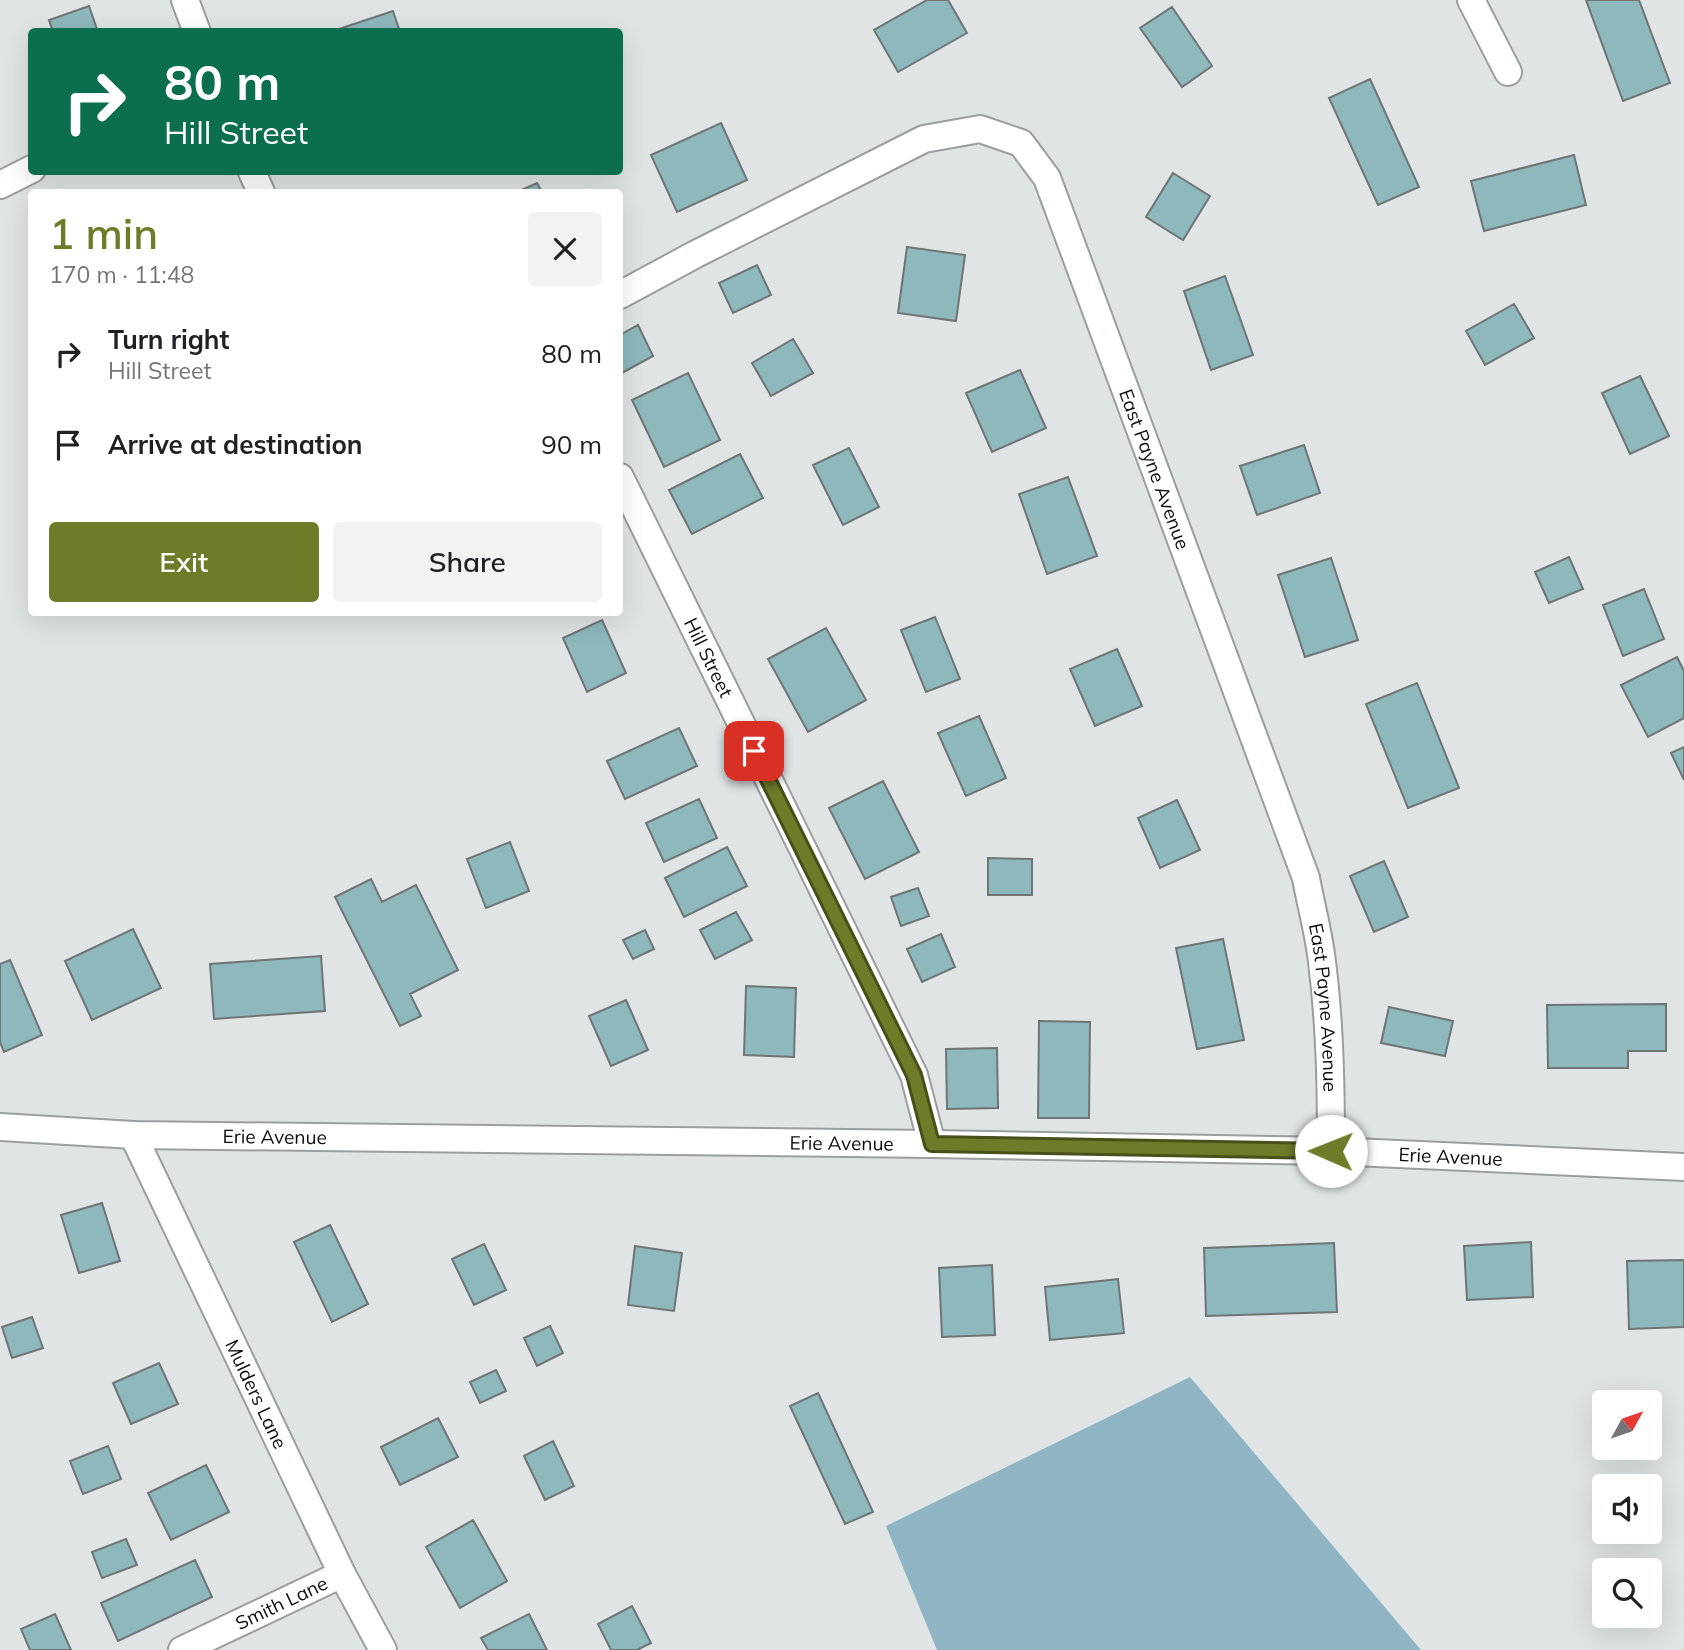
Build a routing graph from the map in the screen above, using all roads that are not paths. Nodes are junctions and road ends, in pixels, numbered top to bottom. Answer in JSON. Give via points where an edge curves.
{"nodes":[{"id":1,"x":185,"y":0,"type":"edge"},
{"id":2,"x":1471,"y":0,"type":"edge"},
{"id":3,"x":196,"y":28,"type":"edge"},
{"id":4,"x":1507,"y":72,"type":"dead end"},
{"id":5,"x":28,"y":171,"type":"edge"},
{"id":6,"x":0,"y":184,"type":"edge"},
{"id":7,"x":623,"y":293,"type":"edge"},
{"id":8,"x":623,"y":483,"type":"edge"},
{"id":9,"x":0,"y":1127,"type":"edge"},
{"id":10,"x":133,"y":1135,"type":"junction"},
{"id":11,"x":932,"y":1144,"type":"junction"},
{"id":12,"x":1331,"y":1151,"type":"junction"},
{"id":13,"x":1684,"y":1167,"type":"edge"},
{"id":14,"x":342,"y":1574,"type":"junction"},
{"id":15,"x":182,"y":1650,"type":"edge"},
{"id":16,"x":383,"y":1650,"type":"edge"}],
"edges":[{"from":1,"to":3,"type":"street"},
{"from":2,"to":4,"type":"street"},
{"from":5,"to":6,"type":"street"},
{"from":7,"to":12,"type":"street","name":"East Payne Avenue","via":[[924,139],[980,129],[1021,143],[1047,178],[1306,878],[1325,986]]},
{"from":8,"to":11,"type":"street","name":"Hill Street","via":[[914,1075]]},
{"from":9,"to":10,"type":"street","name":"Erie Avenue"},
{"from":10,"to":11,"type":"street","name":"Erie Avenue"},
{"from":10,"to":14,"type":"street","name":"Mulders Lane"},
{"from":11,"to":12,"type":"street","name":"Erie Avenue"},
{"from":12,"to":13,"type":"street","name":"Erie Avenue"},
{"from":14,"to":15,"type":"street","name":"Smith Lane"},
{"from":14,"to":16,"type":"street","name":"Mulders Lane"}]}
